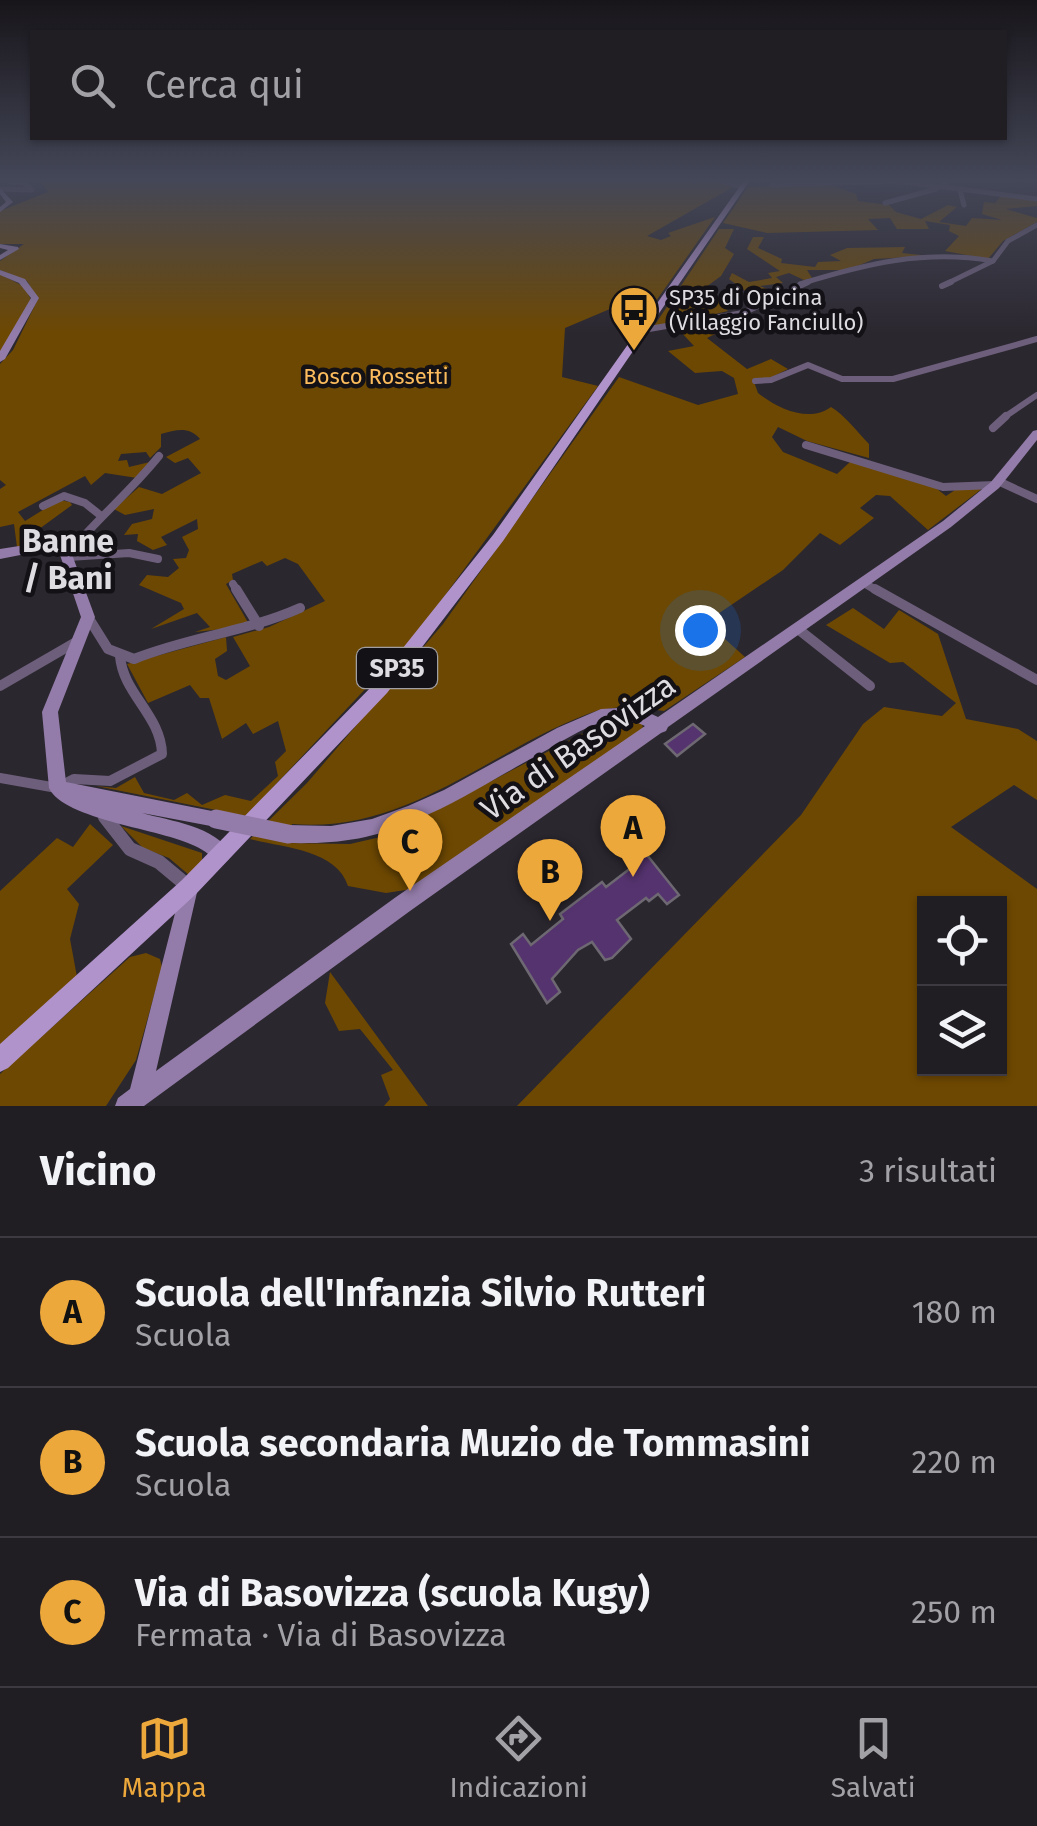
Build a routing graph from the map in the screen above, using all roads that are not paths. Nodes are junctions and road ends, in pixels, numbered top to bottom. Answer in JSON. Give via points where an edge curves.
{"nodes":[{"id":1,"x":712,"y":231,"type":"edge"},
{"id":2,"x":1026,"y":231,"type":"edge"},
{"id":3,"x":0,"y":246,"type":"edge"},
{"id":4,"x":0,"y":258,"type":"edge"},
{"id":5,"x":993,"y":261,"type":"junction"},
{"id":6,"x":0,"y":272,"type":"edge"},
{"id":7,"x":942,"y":286,"type":"dead end"},
{"id":8,"x":643,"y":330,"type":"junction"},
{"id":9,"x":1037,"y":339,"type":"edge"},
{"id":10,"x":0,"y":359,"type":"edge"},
{"id":11,"x":755,"y":380,"type":"dead end"},
{"id":12,"x":1037,"y":395,"type":"edge"},
{"id":13,"x":993,"y":428,"type":"dead end"},
{"id":14,"x":1037,"y":433,"type":"edge"},
{"id":15,"x":806,"y":444,"type":"dead end"},
{"id":16,"x":159,"y":456,"type":"dead end"},
{"id":17,"x":996,"y":483,"type":"junction"},
{"id":18,"x":1037,"y":499,"type":"edge"},
{"id":19,"x":43,"y":506,"type":"dead end"},
{"id":20,"x":100,"y":515,"type":"junction"},
{"id":21,"x":67,"y":550,"type":"junction"},
{"id":22,"x":0,"y":554,"type":"edge"},
{"id":23,"x":158,"y":559,"type":"dead end"},
{"id":24,"x":864,"y":583,"type":"junction"},
{"id":25,"x":233,"y":584,"type":"dead end"},
{"id":26,"x":300,"y":608,"type":"dead end"},
{"id":27,"x":88,"y":617,"type":"junction"},
{"id":28,"x":259,"y":626,"type":"junction"},
{"id":29,"x":798,"y":629,"type":"junction"},
{"id":30,"x":76,"y":642,"type":"junction"},
{"id":31,"x":120,"y":656,"type":"junction"},
{"id":32,"x":1037,"y":680,"type":"edge"},
{"id":33,"x":0,"y":686,"type":"edge"},
{"id":34,"x":870,"y":686,"type":"dead end"},
{"id":35,"x":660,"y":726,"type":"junction"},
{"id":36,"x":0,"y":778,"type":"edge"},
{"id":37,"x":57,"y":788,"type":"junction"},
{"id":38,"x":90,"y":806,"type":"junction"},
{"id":39,"x":222,"y":854,"type":"junction"},
{"id":40,"x":189,"y":887,"type":"junction"},
{"id":41,"x":0,"y":1060,"type":"edge"},
{"id":42,"x":133,"y":1100,"type":"edge"}],
"edges":[{"from":1,"to":8,"type":"main road","number":"SP35"},
{"from":2,"to":5,"type":"street"},
{"from":3,"to":4,"type":"street","via":[[14,249]]},
{"from":5,"to":7,"type":"street"},
{"from":5,"to":8,"type":"street","via":[[948,253],[880,259],[787,288],[743,313]]},
{"from":6,"to":10,"type":"street","via":[[22,282],[35,298]]},
{"from":8,"to":39,"type":"main road","number":"SP35","via":[[448,607]]},
{"from":9,"to":11,"type":"street","via":[[893,379],[842,379],[808,365]]},
{"from":12,"to":13,"type":"street"},
{"from":14,"to":17,"type":"street","name":"Via di Basovizza"},
{"from":15,"to":17,"type":"street","via":[[943,487]]},
{"from":16,"to":20,"type":"street","via":[[121,503]]},
{"from":17,"to":18,"type":"street"},
{"from":17,"to":24,"type":"street","name":"Via di Basovizza"},
{"from":19,"to":20,"type":"street","via":[[64,496]]},
{"from":20,"to":21,"type":"street"},
{"from":21,"to":22,"type":"street"},
{"from":21,"to":23,"type":"street","via":[[95,558],[140,550]]},
{"from":21,"to":27,"type":"street"},
{"from":24,"to":29,"type":"street","name":"Via di Basovizza"},
{"from":24,"to":32,"type":"street"},
{"from":25,"to":28,"type":"street"},
{"from":26,"to":28,"type":"street"},
{"from":27,"to":30,"type":"street"},
{"from":27,"to":31,"type":"street","via":[[108,650]]},
{"from":28,"to":31,"type":"street","via":[[182,640],[142,658]]},
{"from":29,"to":34,"type":"street"},
{"from":29,"to":35,"type":"street","name":"Via di Basovizza"},
{"from":30,"to":33,"type":"street"},
{"from":30,"to":37,"type":"street","via":[[50,712]]},
{"from":31,"to":37,"type":"street","via":[[161,735],[162,754],[118,779],[74,780]]},
{"from":35,"to":37,"type":"street","bridge":true,"via":[[636,714],[601,716],[383,826],[321,837]]},
{"from":35,"to":42,"type":"street","name":"Via di Basovizza"},
{"from":36,"to":37,"type":"street"},
{"from":37,"to":38,"type":"street"},
{"from":38,"to":39,"type":"street","via":[[199,838]]},
{"from":38,"to":40,"type":"street","via":[[110,820],[130,849]]},
{"from":39,"to":40,"type":"main road","number":"SP35"},
{"from":40,"to":41,"type":"main road","number":"SP35"},
{"from":40,"to":42,"type":"street"}]}
